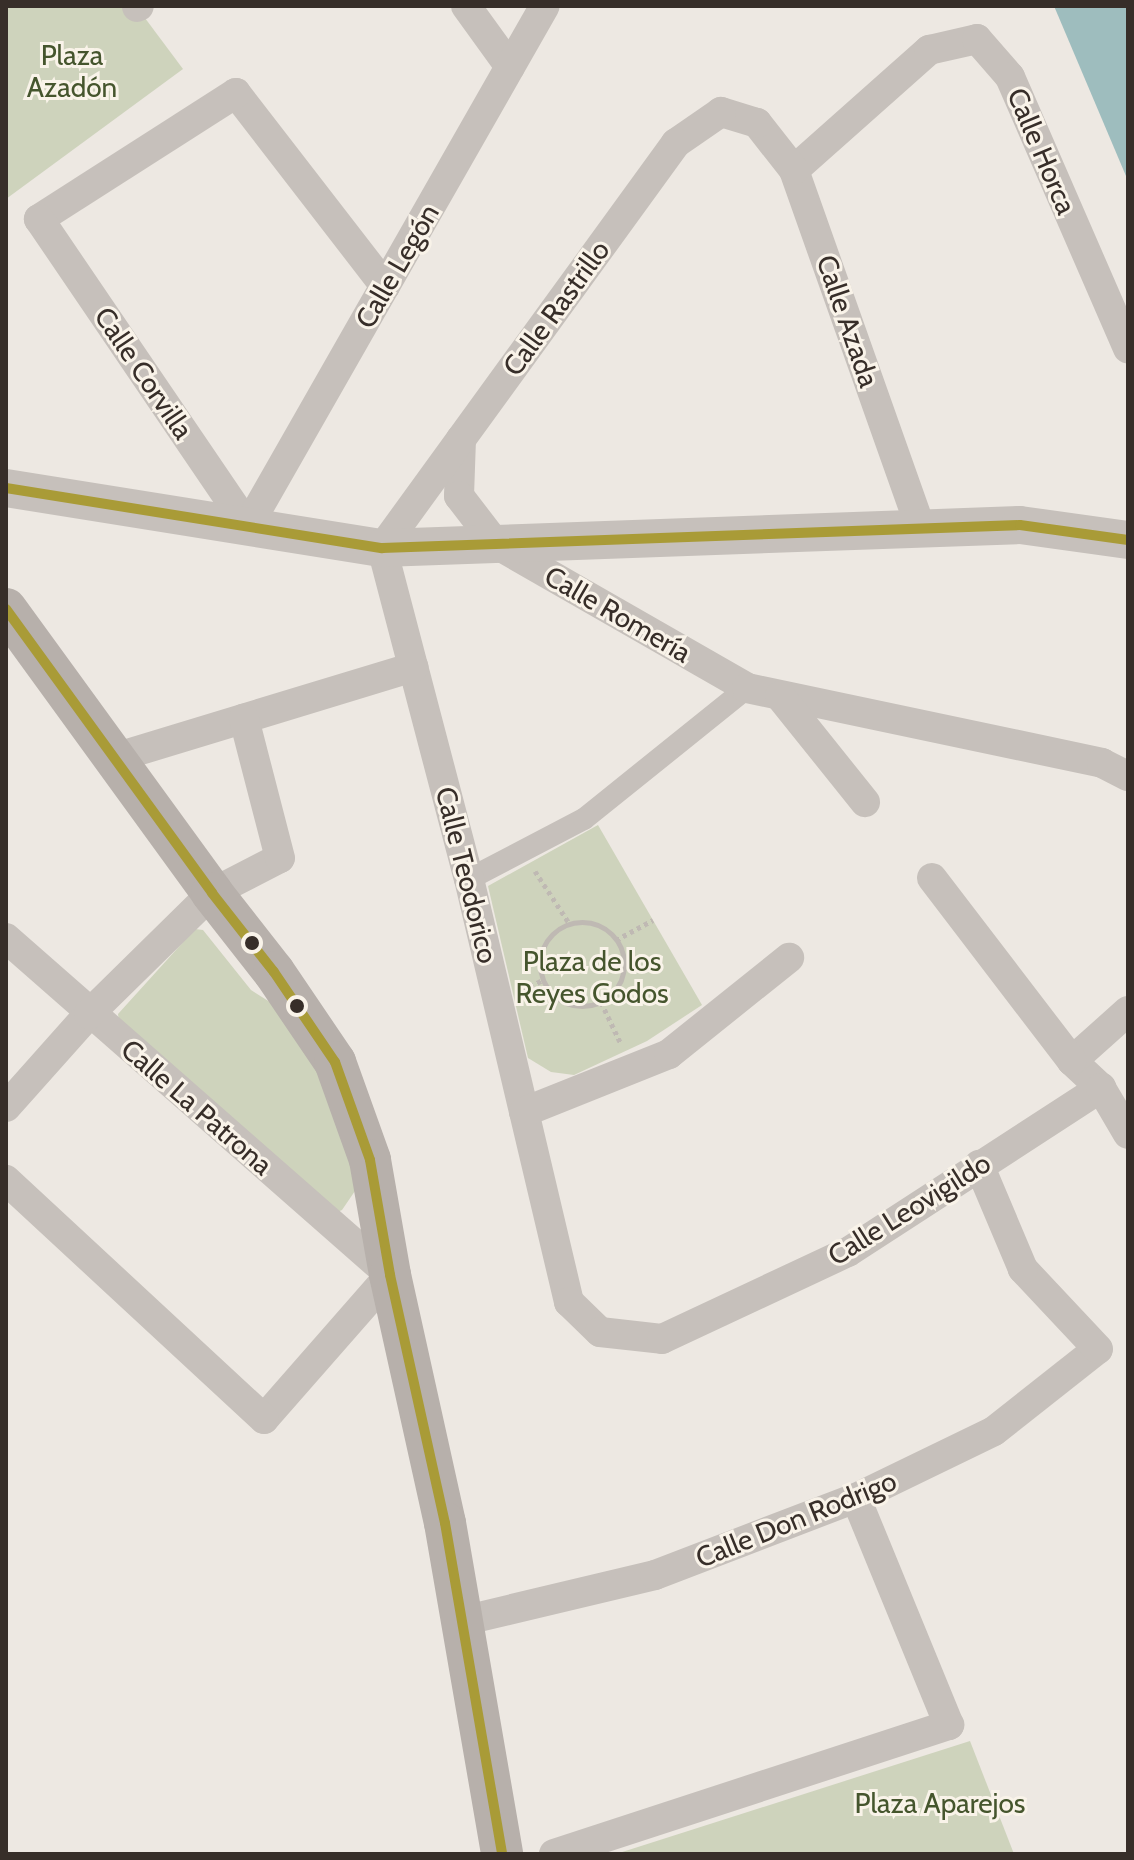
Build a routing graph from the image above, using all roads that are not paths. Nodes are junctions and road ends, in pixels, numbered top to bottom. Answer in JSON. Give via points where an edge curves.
{"nodes":[{"id":1,"x":466,"y":6,"type":"edge"},
{"id":2,"x":545,"y":6,"type":"edge"},
{"id":3,"x":510,"y":67,"type":"junction"},
{"id":4,"x":757,"y":123,"type":"joint"},
{"id":5,"x":794,"y":170,"type":"junction"},
{"id":6,"x":385,"y":286,"type":"junction"},
{"id":7,"x":1128,"y":349,"type":"edge"},
{"id":8,"x":461,"y":439,"type":"junction"},
{"id":9,"x":6,"y":488,"type":"edge"},
{"id":10,"x":248,"y":526,"type":"junction"},
{"id":11,"x":921,"y":529,"type":"junction"},
{"id":12,"x":1128,"y":540,"type":"edge"},
{"id":13,"x":496,"y":544,"type":"junction"},
{"id":14,"x":382,"y":548,"type":"junction"},
{"id":15,"x":6,"y":609,"type":"edge"},
{"id":16,"x":414,"y":667,"type":"junction"},
{"id":17,"x":747,"y":688,"type":"junction"},
{"id":18,"x":780,"y":696,"type":"junction"},
{"id":19,"x":244,"y":719,"type":"junction"},
{"id":20,"x":114,"y":758,"type":"junction"},
{"id":21,"x":1128,"y":776,"type":"edge"},
{"id":22,"x":865,"y":802,"type":"dead end"},
{"id":23,"x":932,"y":878,"type":"dead end"},
{"id":24,"x":469,"y":879,"type":"junction"},
{"id":25,"x":212,"y":893,"type":"junction"},
{"id":26,"x":6,"y":938,"type":"edge"},
{"id":27,"x":789,"y":958,"type":"dead end"},
{"id":28,"x":1128,"y":1011,"type":"edge"},
{"id":29,"x":89,"y":1014,"type":"junction"},
{"id":30,"x":1072,"y":1061,"type":"junction"},
{"id":31,"x":1101,"y":1088,"type":"junction"},
{"id":32,"x":6,"y":1107,"type":"edge"},
{"id":33,"x":524,"y":1112,"type":"junction"},
{"id":34,"x":1128,"y":1134,"type":"edge"},
{"id":35,"x":979,"y":1165,"type":"junction"},
{"id":36,"x":6,"y":1180,"type":"edge"},
{"id":37,"x":390,"y":1275,"type":"junction"},
{"id":38,"x":600,"y":1332,"type":"joint"},
{"id":39,"x":856,"y":1498,"type":"junction"},
{"id":40,"x":462,"y":1621,"type":"junction"},
{"id":41,"x":502,"y":1854,"type":"edge"},
{"id":42,"x":554,"y":1854,"type":"edge"}],
"edges":[{"from":1,"to":3,"type":"street"},
{"from":2,"to":3,"type":"street","name":"Calle Legón"},
{"from":3,"to":6,"type":"street","name":"Calle Legón"},
{"from":4,"to":5,"type":"street","name":"Calle Azada"},
{"from":4,"to":8,"type":"street","name":"Calle Rastrillo","via":[[721,112],[676,143]]},
{"from":5,"to":7,"type":"street","name":"Calle Horca","via":[[929,50],[977,39],[1010,77]]},
{"from":5,"to":11,"type":"street","name":"Calle Azada"},
{"from":6,"to":10,"type":"street","name":"Calle Legón"},
{"from":6,"to":10,"type":"street","name":"Calle Corvilla","via":[[236,93],[39,219]]},
{"from":8,"to":13,"type":"street","via":[[459,496]]},
{"from":8,"to":14,"type":"street","name":"Calle Rastrillo"},
{"from":9,"to":10,"type":"street"},
{"from":10,"to":14,"type":"street"},
{"from":11,"to":12,"type":"street","via":[[1020,525]]},
{"from":11,"to":13,"type":"street"},
{"from":13,"to":14,"type":"street"},
{"from":13,"to":17,"type":"street","name":"Calle Romería"},
{"from":14,"to":16,"type":"street","name":"Calle Teodorico"},
{"from":15,"to":20,"type":"main road"},
{"from":16,"to":19,"type":"street"},
{"from":16,"to":24,"type":"street","name":"Calle Teodorico"},
{"from":17,"to":18,"type":"street","name":"Calle Romería"},
{"from":17,"to":24,"type":"street","via":[[584,819]]},
{"from":18,"to":21,"type":"street","name":"Calle Romería","via":[[1102,763]]},
{"from":18,"to":22,"type":"street"},
{"from":19,"to":20,"type":"street"},
{"from":19,"to":25,"type":"street","via":[[280,858]]},
{"from":20,"to":25,"type":"main road"},
{"from":23,"to":30,"type":"street"},
{"from":24,"to":33,"type":"street","name":"Calle Teodorico"},
{"from":25,"to":29,"type":"street"},
{"from":25,"to":37,"type":"main road","via":[[335,1062],[370,1160]]},
{"from":26,"to":29,"type":"street","name":"Calle La Patrona"},
{"from":27,"to":33,"type":"street","via":[[669,1054]]},
{"from":28,"to":30,"type":"street"},
{"from":29,"to":32,"type":"street"},
{"from":29,"to":37,"type":"street","name":"Calle La Patrona"},
{"from":30,"to":31,"type":"street"},
{"from":31,"to":34,"type":"street"},
{"from":31,"to":35,"type":"street","name":"Calle Leovigildo"},
{"from":33,"to":38,"type":"street","name":"Calle Teodorico","via":[[569,1302]]},
{"from":35,"to":38,"type":"street","name":"Calle Leovigildo","via":[[848,1252],[662,1339]]},
{"from":35,"to":39,"type":"street","name":"Calle Don Rodrigo","via":[[1023,1269],[1098,1349],[994,1431]]},
{"from":36,"to":37,"type":"street","via":[[264,1419]]},
{"from":37,"to":40,"type":"main road"},
{"from":39,"to":40,"type":"street","name":"Calle Don Rodrigo","via":[[655,1575]]},
{"from":39,"to":42,"type":"street","via":[[949,1725]]},
{"from":40,"to":41,"type":"main road"}]}
